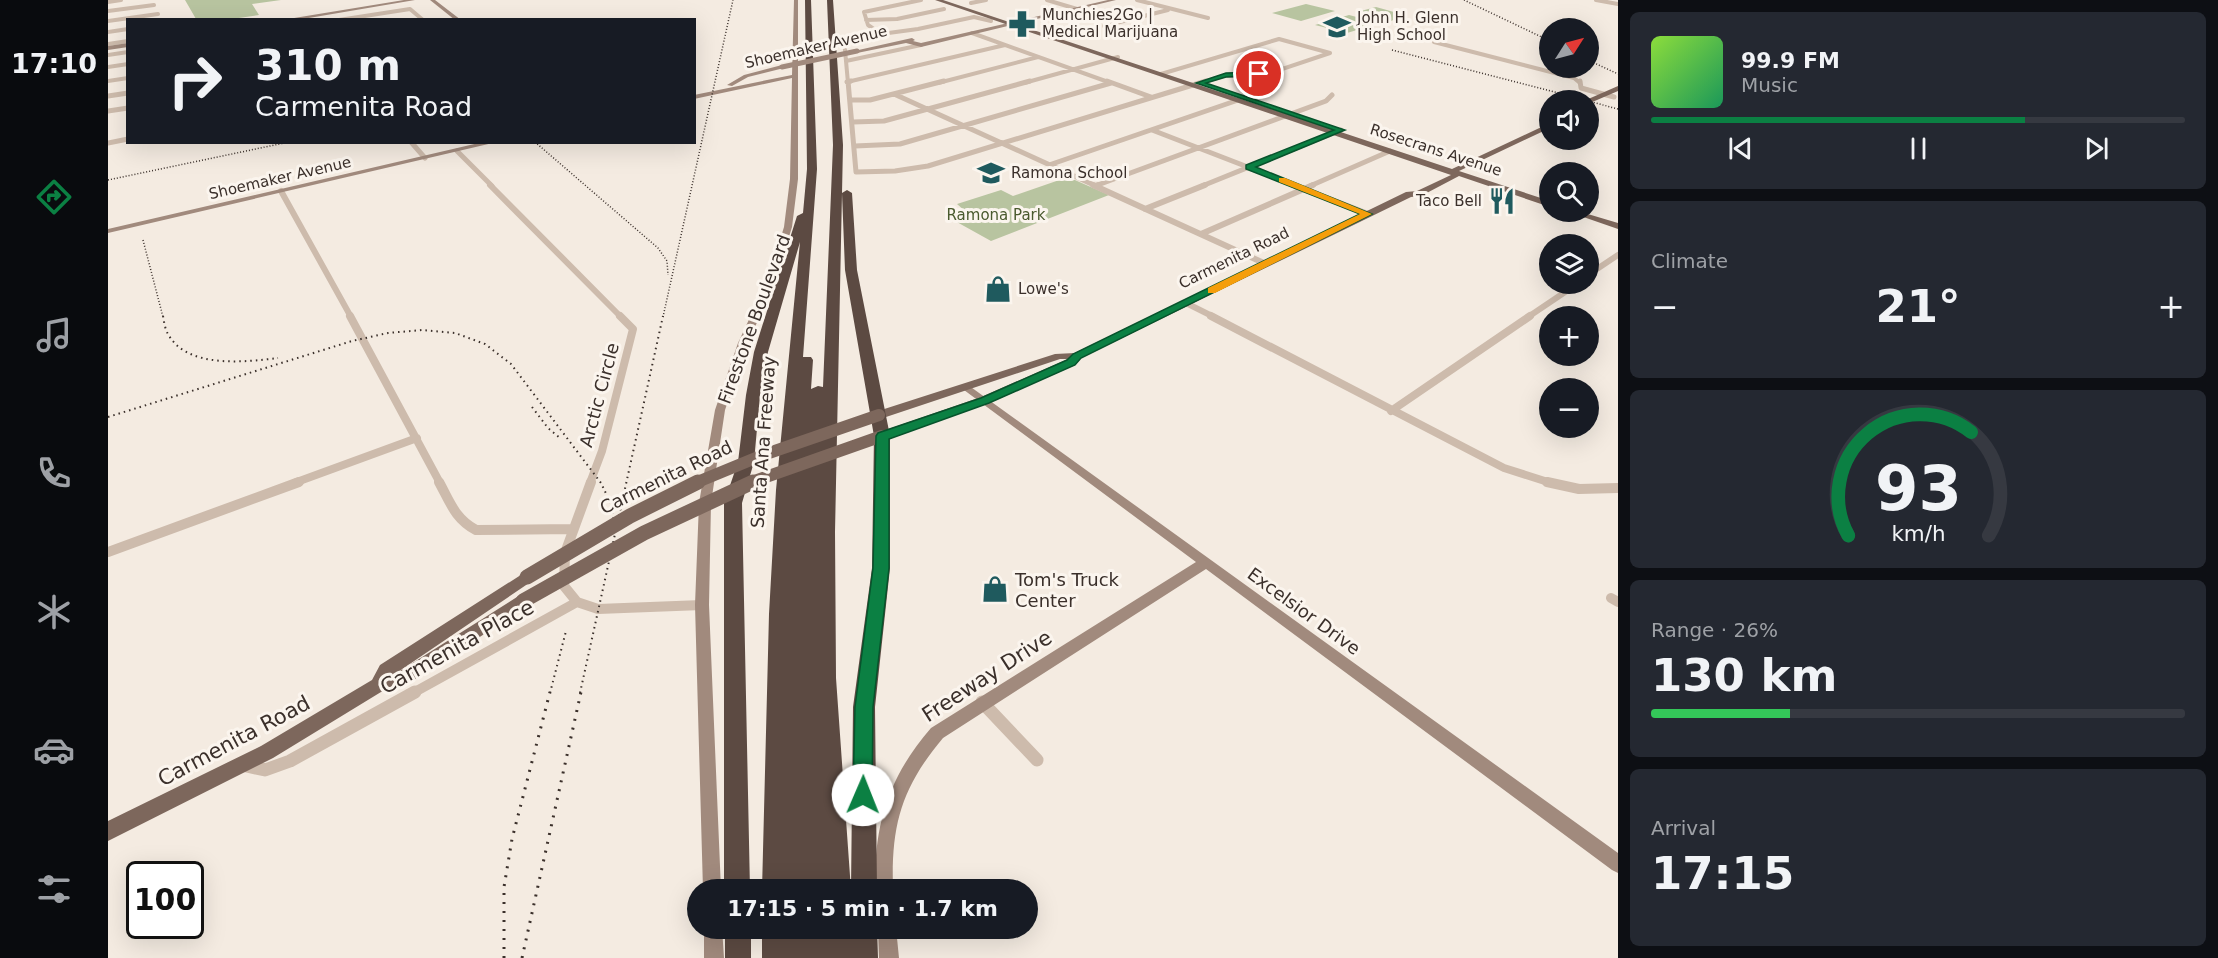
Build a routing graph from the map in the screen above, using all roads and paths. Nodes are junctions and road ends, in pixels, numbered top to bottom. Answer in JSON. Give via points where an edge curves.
{"nodes":[{"id":1,"x":120,"y":0,"type":"edge"},
{"id":2,"x":413,"y":0,"type":"edge"},
{"id":3,"x":422,"y":0,"type":"edge"},
{"id":4,"x":432,"y":0,"type":"edge"},
{"id":5,"x":796,"y":0,"type":"edge"},
{"id":6,"x":803,"y":0,"type":"edge"},
{"id":7,"x":808,"y":0,"type":"edge"},
{"id":8,"x":814,"y":0,"type":"edge"},
{"id":9,"x":825,"y":0,"type":"edge"},
{"id":10,"x":830,"y":0,"type":"edge"},
{"id":11,"x":921,"y":0,"type":"edge"},
{"id":12,"x":938,"y":0,"type":"edge"},
{"id":13,"x":947,"y":0,"type":"edge"},
{"id":14,"x":986,"y":0,"type":"edge"},
{"id":15,"x":1047,"y":0,"type":"edge"},
{"id":16,"x":1114,"y":0,"type":"edge"},
{"id":17,"x":1137,"y":0,"type":"edge"},
{"id":18,"x":1596,"y":0,"type":"edge"},
{"id":19,"x":839,"y":1,"type":"edge"},
{"id":20,"x":108,"y":2,"type":"edge"},
{"id":21,"x":153,"y":2,"type":"edge"},
{"id":22,"x":971,"y":3,"type":"dead end"},
{"id":23,"x":1618,"y":4,"type":"edge"},
{"id":24,"x":944,"y":9,"type":"dead end"},
{"id":25,"x":1077,"y":9,"type":"junction"},
{"id":26,"x":1170,"y":9,"type":"junction"},
{"id":27,"x":108,"y":11,"type":"edge"},
{"id":28,"x":158,"y":14,"type":"junction"},
{"id":29,"x":831,"y":16,"type":"junction"},
{"id":30,"x":126,"y":18,"type":"edge"},
{"id":31,"x":129,"y":18,"type":"edge"},
{"id":32,"x":159,"y":18,"type":"edge"},
{"id":33,"x":297,"y":18,"type":"edge"},
{"id":34,"x":309,"y":18,"type":"edge"},
{"id":35,"x":352,"y":18,"type":"edge"},
{"id":36,"x":421,"y":18,"type":"edge"},
{"id":37,"x":456,"y":18,"type":"edge"},
{"id":38,"x":1208,"y":18,"type":"dead end"},
{"id":39,"x":866,"y":20,"type":"junction"},
{"id":40,"x":108,"y":21,"type":"edge"},
{"id":41,"x":991,"y":21,"type":"dead end"},
{"id":42,"x":948,"y":23,"type":"junction"},
{"id":43,"x":1013,"y":24,"type":"junction"},
{"id":44,"x":1104,"y":26,"type":"dead end"},
{"id":45,"x":808,"y":28,"type":"junction"},
{"id":46,"x":962,"y":28,"type":"dead end"},
{"id":47,"x":126,"y":29,"type":"edge"},
{"id":48,"x":918,"y":29,"type":"junction"},
{"id":49,"x":108,"y":32,"type":"edge"},
{"id":50,"x":925,"y":32,"type":"dead end"},
{"id":51,"x":972,"y":33,"type":"junction"},
{"id":52,"x":881,"y":34,"type":"junction"},
{"id":53,"x":950,"y":39,"type":"junction"},
{"id":54,"x":905,"y":40,"type":"junction"},
{"id":55,"x":1434,"y":42,"type":"dead end"},
{"id":56,"x":126,"y":43,"type":"edge"},
{"id":57,"x":921,"y":45,"type":"junction"},
{"id":58,"x":1005,"y":45,"type":"junction"},
{"id":59,"x":108,"y":46,"type":"edge"},
{"id":60,"x":126,"y":52,"type":"edge"},
{"id":61,"x":108,"y":55,"type":"edge"},
{"id":62,"x":1038,"y":57,"type":"junction"},
{"id":63,"x":1115,"y":57,"type":"junction"},
{"id":64,"x":846,"y":61,"type":"junction"},
{"id":65,"x":126,"y":64,"type":"edge"},
{"id":66,"x":108,"y":68,"type":"edge"},
{"id":67,"x":1073,"y":69,"type":"junction"},
{"id":68,"x":1164,"y":73,"type":"junction"},
{"id":69,"x":795,"y":76,"type":"junction"},
{"id":70,"x":126,"y":78,"type":"edge"},
{"id":71,"x":108,"y":81,"type":"edge"},
{"id":72,"x":847,"y":82,"type":"junction"},
{"id":73,"x":1111,"y":83,"type":"junction"},
{"id":74,"x":1196,"y":84,"type":"junction"},
{"id":75,"x":732,"y":86,"type":"junction"},
{"id":76,"x":1618,"y":88,"type":"edge"},
{"id":77,"x":126,"y":93,"type":"edge"},
{"id":78,"x":894,"y":94,"type":"junction"},
{"id":79,"x":1603,"y":94,"type":"junction"},
{"id":80,"x":1332,"y":95,"type":"dead end"},
{"id":81,"x":108,"y":96,"type":"edge"},
{"id":82,"x":696,"y":96,"type":"edge"},
{"id":83,"x":1599,"y":96,"type":"edge"},
{"id":84,"x":1616,"y":96,"type":"edge"},
{"id":85,"x":1152,"y":97,"type":"junction"},
{"id":86,"x":1242,"y":99,"type":"junction"},
{"id":87,"x":850,"y":100,"type":"junction"},
{"id":88,"x":1599,"y":104,"type":"edge"},
{"id":89,"x":126,"y":108,"type":"edge"},
{"id":90,"x":927,"y":109,"type":"junction"},
{"id":91,"x":108,"y":111,"type":"edge"},
{"id":92,"x":1288,"y":115,"type":"junction"},
{"id":93,"x":853,"y":122,"type":"junction"},
{"id":94,"x":961,"y":125,"type":"junction"},
{"id":95,"x":821,"y":129,"type":"dead end"},
{"id":96,"x":1152,"y":130,"type":"junction"},
{"id":97,"x":1539,"y":130,"type":"edge"},
{"id":98,"x":1338,"y":131,"type":"junction"},
{"id":99,"x":126,"y":139,"type":"edge"},
{"id":100,"x":108,"y":143,"type":"edge"},
{"id":101,"x":1001,"y":143,"type":"junction"},
{"id":102,"x":413,"y":144,"type":"edge"},
{"id":103,"x":486,"y":144,"type":"edge"},
{"id":104,"x":838,"y":144,"type":"junction"},
{"id":105,"x":1199,"y":148,"type":"junction"},
{"id":106,"x":457,"y":151,"type":"junction"},
{"id":107,"x":1390,"y":151,"type":"junction"},
{"id":108,"x":425,"y":158,"type":"junction"},
{"id":109,"x":1049,"y":165,"type":"junction"},
{"id":110,"x":1249,"y":167,"type":"junction"},
{"id":111,"x":812,"y":169,"type":"junction"},
{"id":112,"x":1457,"y":171,"type":"junction"},
{"id":113,"x":1095,"y":186,"type":"junction"},
{"id":114,"x":1305,"y":188,"type":"junction"},
{"id":115,"x":281,"y":191,"type":"junction"},
{"id":116,"x":1539,"y":196,"type":"edge"},
{"id":117,"x":1539,"y":200,"type":"edge"},
{"id":118,"x":1146,"y":209,"type":"junction"},
{"id":119,"x":1368,"y":214,"type":"junction"},
{"id":120,"x":1599,"y":217,"type":"edge"},
{"id":121,"x":1618,"y":224,"type":"edge"},
{"id":122,"x":108,"y":231,"type":"edge"},
{"id":123,"x":1201,"y":234,"type":"junction"},
{"id":124,"x":1618,"y":255,"type":"edge"},
{"id":125,"x":1266,"y":264,"type":"junction"},
{"id":126,"x":1599,"y":268,"type":"edge"},
{"id":127,"x":1562,"y":294,"type":"edge"},
{"id":128,"x":1186,"y":303,"type":"junction"},
{"id":129,"x":1077,"y":356,"type":"junction"},
{"id":130,"x":968,"y":388,"type":"junction"},
{"id":131,"x":985,"y":400,"type":"junction"},
{"id":132,"x":1391,"y":411,"type":"junction"},
{"id":133,"x":879,"y":416,"type":"junction"},
{"id":134,"x":882,"y":436,"type":"junction"},
{"id":135,"x":417,"y":438,"type":"junction"},
{"id":136,"x":746,"y":462,"type":"junction"},
{"id":137,"x":738,"y":487,"type":"junction"},
{"id":138,"x":1618,"y":488,"type":"edge"},
{"id":139,"x":572,"y":529,"type":"junction"},
{"id":140,"x":108,"y":552,"type":"edge"},
{"id":141,"x":1205,"y":563,"type":"junction"},
{"id":142,"x":577,"y":602,"type":"junction"},
{"id":143,"x":702,"y":605,"type":"junction"},
{"id":144,"x":378,"y":685,"type":"junction"},
{"id":145,"x":982,"y":702,"type":"junction"},
{"id":146,"x":1037,"y":760,"type":"dead end"},
{"id":147,"x":242,"y":765,"type":"junction"},
{"id":148,"x":108,"y":831,"type":"edge"},
{"id":149,"x":1618,"y":864,"type":"edge"},
{"id":150,"x":712,"y":879,"type":"edge"},
{"id":151,"x":737,"y":879,"type":"edge"},
{"id":152,"x":775,"y":879,"type":"edge"},
{"id":153,"x":797,"y":879,"type":"edge"},
{"id":154,"x":816,"y":879,"type":"edge"},
{"id":155,"x":837,"y":879,"type":"edge"},
{"id":156,"x":864,"y":879,"type":"edge"},
{"id":157,"x":884,"y":879,"type":"edge"},
{"id":158,"x":713,"y":939,"type":"edge"},
{"id":159,"x":738,"y":939,"type":"edge"},
{"id":160,"x":775,"y":939,"type":"edge"},
{"id":161,"x":798,"y":939,"type":"edge"},
{"id":162,"x":817,"y":939,"type":"edge"},
{"id":163,"x":840,"y":939,"type":"edge"},
{"id":164,"x":864,"y":939,"type":"edge"},
{"id":165,"x":888,"y":939,"type":"edge"},
{"id":166,"x":714,"y":958,"type":"edge"},
{"id":167,"x":738,"y":958,"type":"edge"},
{"id":168,"x":775,"y":958,"type":"edge"},
{"id":169,"x":798,"y":958,"type":"edge"},
{"id":170,"x":818,"y":958,"type":"edge"},
{"id":171,"x":841,"y":958,"type":"edge"},
{"id":172,"x":865,"y":958,"type":"edge"},
{"id":173,"x":889,"y":958,"type":"edge"}],
"edges":[{"from":1,"to":20,"type":"street"},
{"from":2,"to":33,"type":"street"},
{"from":3,"to":34,"type":"street"},
{"from":4,"to":37,"type":"street"},
{"from":5,"to":69,"type":"street","name":"Firestone Boulevard"},
{"from":6,"to":45,"type":"highway"},
{"from":7,"to":45,"type":"highway","name":"Santa Ana Freeway"},
{"from":8,"to":95,"type":"highway"},
{"from":9,"to":154,"type":"highway","via":[[831,154],[814,512],[812,741]]},
{"from":10,"to":29,"type":"highway"},
{"from":11,"to":39,"type":"street","via":[[866,11]]},
{"from":12,"to":43,"type":"main road","name":"Rosecrans Avenue"},
{"from":13,"to":43,"type":"main road","name":"Rosecrans Avenue"},
{"from":14,"to":22,"type":"street"},
{"from":15,"to":25,"type":"street"},
{"from":16,"to":25,"type":"street","name":"Shoemaker Avenue"},
{"from":17,"to":26,"type":"street"},
{"from":18,"to":23,"type":"street"},
{"from":19,"to":29,"type":"highway"},
{"from":21,"to":27,"type":"street"},
{"from":21,"to":28,"type":"street"},
{"from":24,"to":39,"type":"street","via":[[892,20]]},
{"from":25,"to":43,"type":"street","name":"Shoemaker Avenue"},
{"from":26,"to":38,"type":"street"},
{"from":26,"to":44,"type":"street"},
{"from":28,"to":31,"type":"street"},
{"from":28,"to":32,"type":"street"},
{"from":29,"to":104,"type":"highway"},
{"from":30,"to":40,"type":"street"},
{"from":35,"to":36,"type":"street","via":[[410,9]]},
{"from":39,"to":52,"type":"street"},
{"from":41,"to":42,"type":"street","via":[[977,17]]},
{"from":42,"to":46,"type":"street"},
{"from":42,"to":48,"type":"street"},
{"from":43,"to":51,"type":"street","name":"Shoemaker Avenue"},
{"from":43,"to":63,"type":"main road","name":"Rosecrans Avenue"},
{"from":45,"to":111,"type":"highway","name":"Santa Ana Freeway"},
{"from":47,"to":49,"type":"street"},
{"from":48,"to":50,"type":"street"},
{"from":48,"to":52,"type":"street"},
{"from":51,"to":53,"type":"street","name":"Shoemaker Avenue"},
{"from":51,"to":58,"type":"street"},
{"from":52,"to":64,"type":"street","via":[[843,40]]},
{"from":53,"to":54,"type":"street","name":"Shoemaker Avenue"},
{"from":53,"to":57,"type":"street","name":"Shoemaker Avenue"},
{"from":54,"to":57,"type":"street"},
{"from":54,"to":75,"type":"street","name":"Shoemaker Avenue","bridge":true,"via":[[749,75]]},
{"from":55,"to":79,"type":"street","via":[[1574,78],[1580,81],[1581,88]]},
{"from":56,"to":59,"type":"street"},
{"from":57,"to":64,"type":"street","name":"Shoemaker Avenue"},
{"from":58,"to":62,"type":"street"},
{"from":58,"to":72,"type":"street"},
{"from":60,"to":61,"type":"street"},
{"from":62,"to":67,"type":"street"},
{"from":62,"to":78,"type":"street"},
{"from":63,"to":67,"type":"street"},
{"from":63,"to":68,"type":"main road","name":"Rosecrans Avenue"},
{"from":64,"to":72,"type":"street"},
{"from":65,"to":66,"type":"street"},
{"from":67,"to":73,"type":"street"},
{"from":67,"to":90,"type":"street"},
{"from":68,"to":74,"type":"main road","name":"Rosecrans Avenue"},
{"from":68,"to":74,"type":"street","via":[[1279,39],[1330,53],[1274,72],[1228,75]]},
{"from":69,"to":75,"type":"street","name":"Shoemaker Avenue"},
{"from":69,"to":143,"type":"street","name":"Firestone Boulevard","via":[[794,179],[789,221],[782,252],[743,343],[720,410],[705,503]]},
{"from":70,"to":71,"type":"street"},
{"from":72,"to":87,"type":"street"},
{"from":73,"to":85,"type":"street"},
{"from":73,"to":94,"type":"street"},
{"from":74,"to":85,"type":"street"},
{"from":74,"to":86,"type":"main road","name":"Rosecrans Avenue"},
{"from":75,"to":82,"type":"street","name":"Shoemaker Avenue"},
{"from":76,"to":79,"type":"main road"},
{"from":77,"to":81,"type":"street"},
{"from":78,"to":87,"type":"street"},
{"from":78,"to":90,"type":"street"},
{"from":79,"to":83,"type":"main road"},
{"from":79,"to":84,"type":"street"},
{"from":80,"to":92,"type":"street"},
{"from":84,"to":88,"type":"main road"},
{"from":85,"to":101,"type":"street"},
{"from":86,"to":92,"type":"main road","name":"Rosecrans Avenue"},
{"from":86,"to":96,"type":"street"},
{"from":87,"to":93,"type":"street"},
{"from":89,"to":91,"type":"street"},
{"from":90,"to":93,"type":"street","via":[[884,121]]},
{"from":90,"to":94,"type":"street"},
{"from":92,"to":98,"type":"main road","name":"Rosecrans Avenue"},
{"from":92,"to":105,"type":"street"},
{"from":93,"to":104,"type":"street"},
{"from":94,"to":101,"type":"street"},
{"from":94,"to":104,"type":"street","via":[[900,144]]},
{"from":96,"to":105,"type":"street"},
{"from":96,"to":109,"type":"street"},
{"from":97,"to":112,"type":"main road","name":"Carmenita Road"},
{"from":98,"to":107,"type":"main road","name":"Rosecrans Avenue"},
{"from":98,"to":110,"type":"street"},
{"from":98,"to":112,"type":"main road","name":"Rosecrans Avenue"},
{"from":99,"to":100,"type":"street"},
{"from":101,"to":104,"type":"street","via":[[920,168],[856,171]]},
{"from":101,"to":109,"type":"street"},
{"from":102,"to":108,"type":"street"},
{"from":103,"to":106,"type":"street","name":"Shoemaker Avenue"},
{"from":104,"to":133,"type":"highway","via":[[846,177],[851,270]]},
{"from":104,"to":153,"type":"highway","via":[[820,205],[797,502],[793,736]]},
{"from":104,"to":155,"type":"highway","via":[[826,532],[826,678]]},
{"from":105,"to":110,"type":"street"},
{"from":105,"to":113,"type":"street"},
{"from":106,"to":108,"type":"street","name":"Shoemaker Avenue"},
{"from":106,"to":139,"type":"street","name":"Arctic Circle","via":[[633,329],[602,451]]},
{"from":107,"to":112,"type":"main road","name":"Rosecrans Avenue"},
{"from":107,"to":114,"type":"street"},
{"from":108,"to":115,"type":"street","name":"Shoemaker Avenue"},
{"from":109,"to":113,"type":"street"},
{"from":110,"to":114,"type":"street"},
{"from":110,"to":118,"type":"street"},
{"from":111,"to":136,"type":"highway","via":[[761,352]]},
{"from":111,"to":152,"type":"highway","name":"Santa Ana Freeway","via":[[784,490],[778,614]]},
{"from":112,"to":116,"type":"main road","name":"Rosecrans Avenue"},
{"from":112,"to":117,"type":"main road","name":"Rosecrans Avenue"},
{"from":112,"to":119,"type":"main road","name":"Carmenita Road","via":[[1455,176],[1418,194],[1408,194]]},
{"from":113,"to":118,"type":"street"},
{"from":114,"to":119,"type":"street"},
{"from":114,"to":123,"type":"street"},
{"from":115,"to":122,"type":"street","name":"Shoemaker Avenue"},
{"from":115,"to":135,"type":"street"},
{"from":118,"to":123,"type":"street"},
{"from":119,"to":125,"type":"main road","name":"Carmenita Road"},
{"from":120,"to":121,"type":"main road"},
{"from":123,"to":125,"type":"street"},
{"from":124,"to":126,"type":"street"},
{"from":125,"to":128,"type":"main road","name":"Carmenita Road"},
{"from":127,"to":132,"type":"street"},
{"from":128,"to":129,"type":"main road","name":"Carmenita Road"},
{"from":128,"to":132,"type":"street"},
{"from":129,"to":130,"type":"main road","name":"Carmenita Road","via":[[1059,356]]},
{"from":129,"to":131,"type":"main road","name":"Carmenita Road","via":[[1071,363]]},
{"from":130,"to":131,"type":"street","name":"Excelsior Drive"},
{"from":130,"to":133,"type":"main road","name":"Carmenita Road"},
{"from":131,"to":134,"type":"main road","name":"Carmenita Road"},
{"from":131,"to":141,"type":"street","name":"Excelsior Drive"},
{"from":132,"to":138,"type":"street","via":[[1531,478],[1580,489]]},
{"from":133,"to":134,"type":"highway"},
{"from":133,"to":136,"type":"main road","name":"Carmenita Road","bridge":true},
{"from":134,"to":137,"type":"main road","name":"Carmenita Road","bridge":true},
{"from":134,"to":156,"type":"highway","via":[[881,568],[864,707]]},
{"from":135,"to":139,"type":"street","via":[[464,523],[476,530],[493,531]]},
{"from":135,"to":140,"type":"street"},
{"from":136,"to":137,"type":"highway"},
{"from":136,"to":144,"type":"main road","name":"Carmenita Road","bridge":true,"via":[[642,509],[527,577],[387,670]]},
{"from":137,"to":144,"type":"main road","name":"Carmenita Road","bridge":true,"via":[[644,533],[523,601],[397,682]]},
{"from":137,"to":151,"type":"highway","via":[[733,503]]},
{"from":139,"to":142,"type":"street","name":"Arctic Circle","via":[[565,553],[564,586]]},
{"from":141,"to":145,"type":"street","name":"Freeway Drive"},
{"from":141,"to":149,"type":"street","name":"Excelsior Drive"},
{"from":142,"to":143,"type":"street","via":[[598,609]]},
{"from":142,"to":147,"type":"street","name":"Carmenita Place","via":[[290,761],[266,770]]},
{"from":143,"to":150,"type":"street","name":"Firestone Boulevard"},
{"from":144,"to":147,"type":"main road","name":"Carmenita Road"},
{"from":145,"to":146,"type":"street"},
{"from":145,"to":157,"type":"street","name":"Freeway Drive","via":[[937,733],[907,770],[892,804],[883,846]]},
{"from":147,"to":148,"type":"main road","name":"Carmenita Road"},
{"from":158,"to":166,"type":"street"},
{"from":159,"to":167,"type":"highway"},
{"from":160,"to":168,"type":"highway"},
{"from":161,"to":169,"type":"highway"},
{"from":162,"to":170,"type":"highway"},
{"from":163,"to":171,"type":"highway"},
{"from":164,"to":172,"type":"highway"},
{"from":165,"to":173,"type":"street"}]}
